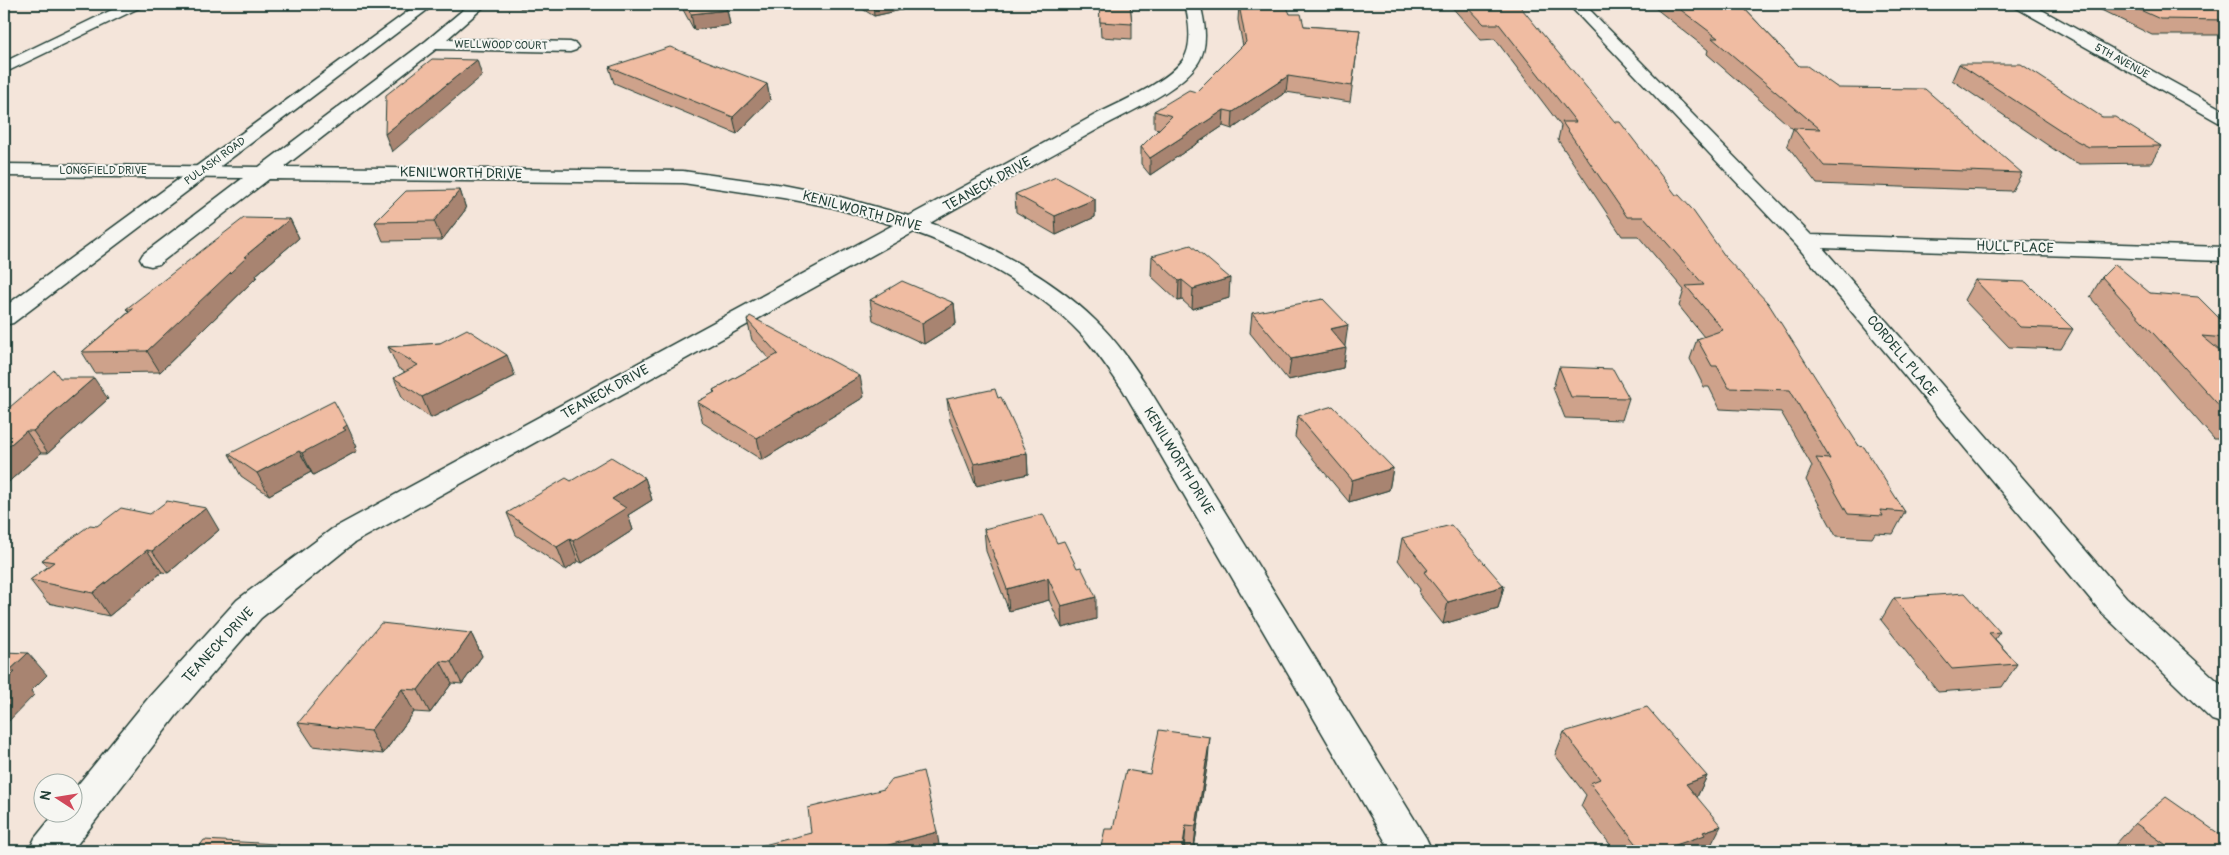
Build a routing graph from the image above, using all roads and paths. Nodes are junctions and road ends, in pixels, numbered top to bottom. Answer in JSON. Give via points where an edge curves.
{"nodes":[{"id":1,"x":136,"y":4,"type":"edge"},
{"id":2,"x":427,"y":4,"type":"edge"},
{"id":3,"x":479,"y":4,"type":"edge"},
{"id":4,"x":1193,"y":4,"type":"edge"},
{"id":5,"x":1576,"y":4,"type":"edge"},
{"id":6,"x":2020,"y":4,"type":"edge"},
{"id":7,"x":432,"y":44,"type":"junction"},
{"id":8,"x":570,"y":47,"type":"dead end"},
{"id":9,"x":4,"y":68,"type":"edge"},
{"id":10,"x":2225,"y":118,"type":"edge"},
{"id":11,"x":4,"y":170,"type":"edge"},
{"id":12,"x":202,"y":171,"type":"junction"},
{"id":13,"x":264,"y":172,"type":"junction"},
{"id":14,"x":915,"y":223,"type":"junction"},
{"id":15,"x":1805,"y":241,"type":"junction"},
{"id":16,"x":2225,"y":254,"type":"edge"},
{"id":17,"x":151,"y":259,"type":"dead end"},
{"id":18,"x":4,"y":318,"type":"edge"},
{"id":19,"x":2225,"y":710,"type":"edge"},
{"id":20,"x":50,"y":851,"type":"edge"},
{"id":21,"x":1412,"y":851,"type":"edge"}],
"edges":[{"from":1,"to":9,"type":"street"},
{"from":2,"to":12,"type":"street","name":"PULASKI ROAD"},
{"from":3,"to":7,"type":"street"},
{"from":4,"to":14,"type":"street","name":"TEANECK DRIVE","via":[[1197,36],[1191,61],[1170,80]]},
{"from":5,"to":15,"type":"street","name":"CORDELL PLACE"},
{"from":6,"to":10,"type":"street","name":"5TH AVENUE"},
{"from":7,"to":8,"type":"street","name":"WELLWOOD COURT"},
{"from":7,"to":13,"type":"street"},
{"from":11,"to":12,"type":"street","name":"LONGFIELD DRIVE"},
{"from":12,"to":13,"type":"street","name":"KENILWORTH DRIVE"},
{"from":12,"to":18,"type":"street","name":"PULASKI ROAD"},
{"from":13,"to":14,"type":"street","name":"KENILWORTH DRIVE","via":[[683,177],[762,186],[835,201]]},
{"from":13,"to":17,"type":"street"},
{"from":14,"to":20,"type":"street","name":"TEANECK DRIVE","via":[[343,536],[249,609],[163,706]]},
{"from":14,"to":21,"type":"street","name":"KENILWORTH DRIVE","via":[[978,250],[1035,283],[1091,329],[1136,389]]},
{"from":15,"to":16,"type":"street","name":"HULL PLACE"},
{"from":15,"to":19,"type":"street","name":"CORDELL PLACE","via":[[2114,605]]}]}
